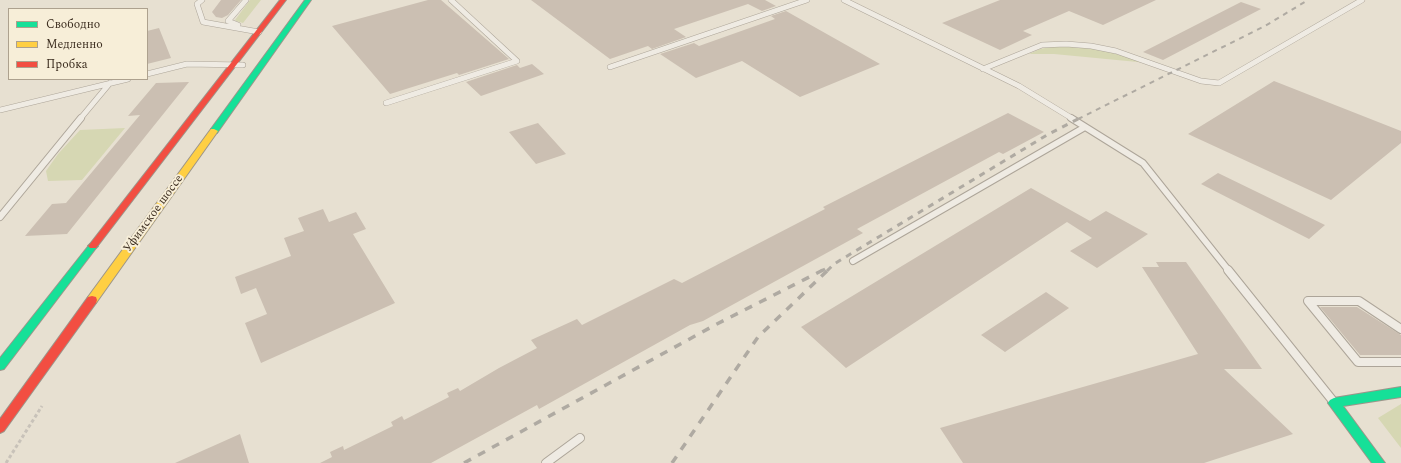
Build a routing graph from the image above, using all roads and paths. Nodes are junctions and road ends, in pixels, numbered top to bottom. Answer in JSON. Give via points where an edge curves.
{"nodes":[{"id":1,"x":202,"y":0,"type":"edge"},
{"id":2,"x":246,"y":0,"type":"edge"},
{"id":3,"x":283,"y":0,"type":"edge"},
{"id":4,"x":308,"y":0,"type":"edge"},
{"id":5,"x":451,"y":0,"type":"edge"},
{"id":6,"x":807,"y":0,"type":"edge"},
{"id":7,"x":844,"y":0,"type":"edge"},
{"id":8,"x":1362,"y":0,"type":"edge"},
{"id":9,"x":259,"y":32,"type":"junction"},
{"id":10,"x":238,"y":65,"type":"junction"},
{"id":11,"x":610,"y":68,"type":"dead end"},
{"id":12,"x":983,"y":69,"type":"junction"},
{"id":13,"x":148,"y":74,"type":"edge"},
{"id":14,"x":124,"y":80,"type":"edge"},
{"id":15,"x":110,"y":83,"type":"junction"},
{"id":16,"x":386,"y":102,"type":"dead end"},
{"id":17,"x":0,"y":110,"type":"edge"},
{"id":18,"x":1085,"y":127,"type":"junction"},
{"id":19,"x":0,"y":217,"type":"edge"},
{"id":20,"x":853,"y":261,"type":"dead end"},
{"id":21,"x":1401,"y":329,"type":"edge"},
{"id":22,"x":1401,"y":362,"type":"edge"},
{"id":23,"x":0,"y":366,"type":"edge"},
{"id":24,"x":1401,"y":392,"type":"edge"},
{"id":25,"x":1334,"y":403,"type":"junction"},
{"id":26,"x":0,"y":428,"type":"edge"},
{"id":27,"x":580,"y":438,"type":"dead end"},
{"id":28,"x":546,"y":463,"type":"edge"},
{"id":29,"x":1379,"y":463,"type":"edge"}],
"edges":[{"from":1,"to":9,"type":"lane","via":[[197,4],[203,22]]},
{"from":2,"to":9,"type":"lane","via":[[228,21]]},
{"from":3,"to":9,"type":"main road"},
{"from":4,"to":26,"type":"main road","name":"Уфимское шоссе"},
{"from":5,"to":16,"type":"lane","via":[[517,61]]},
{"from":6,"to":11,"type":"lane"},
{"from":7,"to":12,"type":"lane"},
{"from":8,"to":12,"type":"lane","via":[[1219,83],[1201,81],[1116,51],[1066,44],[1029,49]]},
{"from":9,"to":10,"type":"main road"},
{"from":10,"to":13,"type":"lane","via":[[187,64]]},
{"from":10,"to":23,"type":"main road"},
{"from":12,"to":18,"type":"lane","via":[[1019,86]]},
{"from":14,"to":15,"type":"lane"},
{"from":15,"to":17,"type":"lane"},
{"from":15,"to":19,"type":"lane"},
{"from":18,"to":20,"type":"lane"},
{"from":18,"to":25,"type":"lane","via":[[1143,163]]},
{"from":21,"to":22,"type":"lane","via":[[1359,301],[1308,301],[1358,362]]},
{"from":24,"to":25,"type":"main road"},
{"from":25,"to":29,"type":"main road"},
{"from":27,"to":28,"type":"lane"}]}
